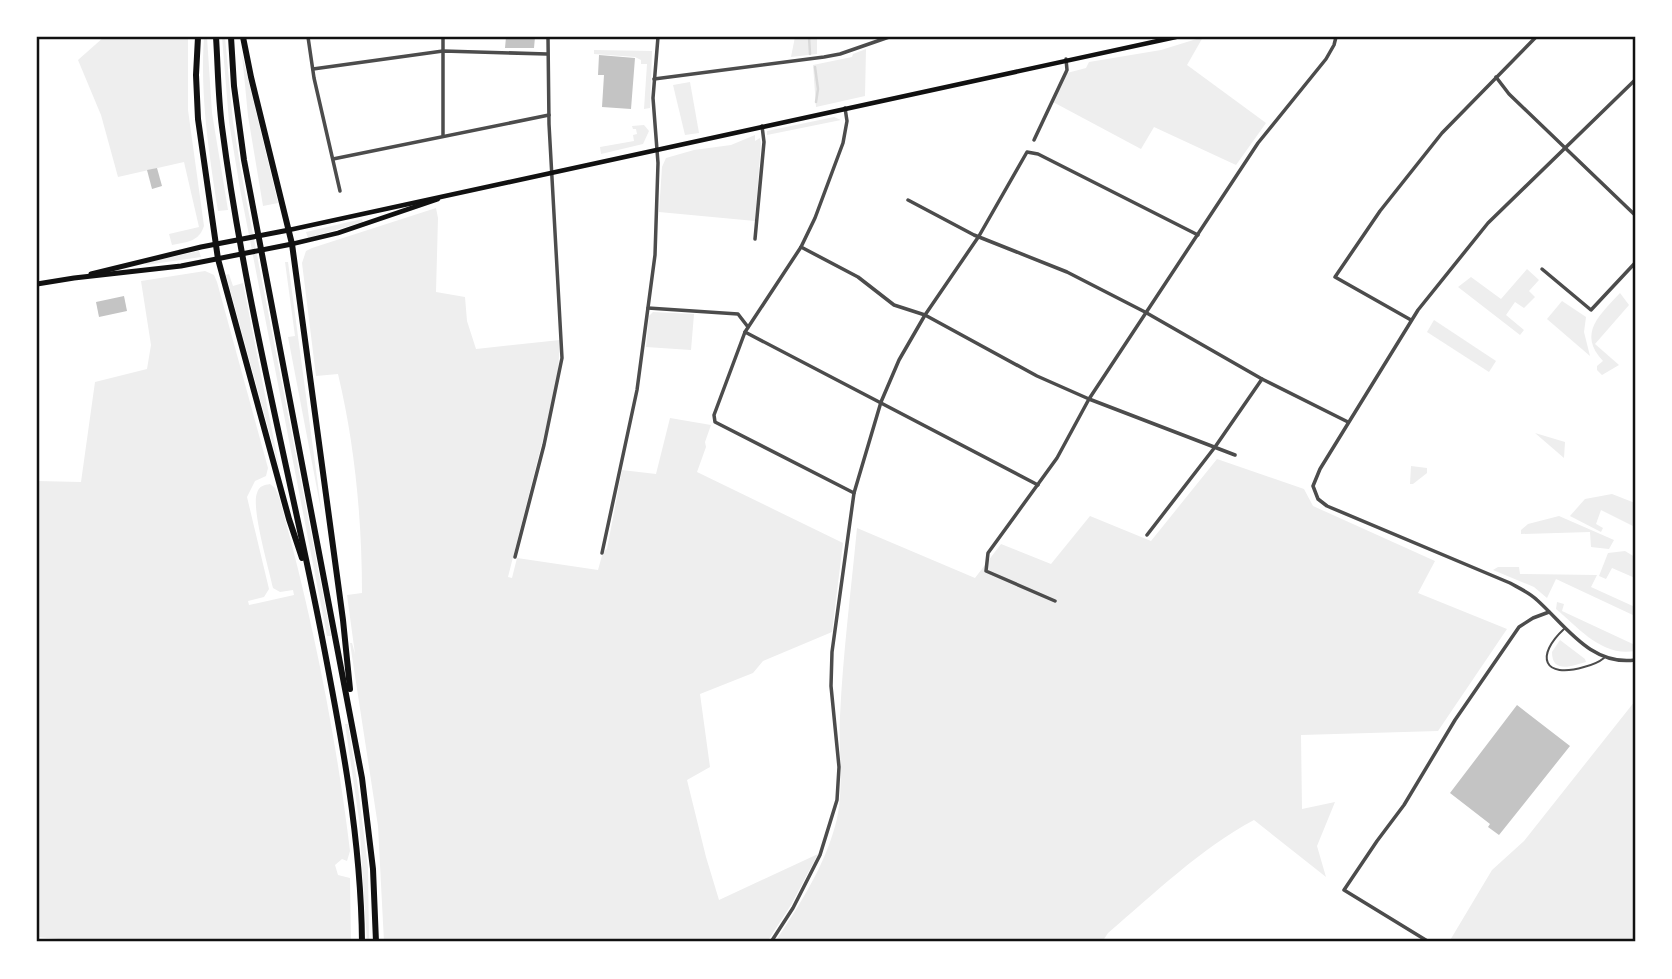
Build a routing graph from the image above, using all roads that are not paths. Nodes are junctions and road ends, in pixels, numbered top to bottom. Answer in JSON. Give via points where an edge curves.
{"nodes":[{"id":1,"x":198,"y":37,"type":"edge"},
{"id":2,"x":216,"y":37,"type":"edge"},
{"id":3,"x":231,"y":37,"type":"edge"},
{"id":4,"x":243,"y":37,"type":"edge"},
{"id":5,"x":308,"y":37,"type":"edge"},
{"id":6,"x":443,"y":37,"type":"edge"},
{"id":7,"x":548,"y":37,"type":"edge"},
{"id":8,"x":658,"y":37,"type":"edge"},
{"id":9,"x":889,"y":37,"type":"edge"},
{"id":10,"x":1176,"y":37,"type":"edge"},
{"id":11,"x":1335,"y":37,"type":"edge"},
{"id":12,"x":1536,"y":37,"type":"edge"},
{"id":13,"x":876,"y":39,"type":"edge"},
{"id":14,"x":1159,"y":39,"type":"edge"},
{"id":15,"x":443,"y":51,"type":"junction"},
{"id":16,"x":547,"y":54,"type":"junction"},
{"id":17,"x":1066,"y":59,"type":"junction"},
{"id":18,"x":313,"y":69,"type":"junction"},
{"id":19,"x":1496,"y":77,"type":"junction"},
{"id":20,"x":654,"y":79,"type":"junction"},
{"id":21,"x":1635,"y":80,"type":"edge"},
{"id":22,"x":845,"y":108,"type":"junction"},
{"id":23,"x":549,"y":115,"type":"junction"},
{"id":24,"x":762,"y":126,"type":"junction"},
{"id":25,"x":443,"y":135,"type":"junction"},
{"id":26,"x":1034,"y":139,"type":"dead end"},
{"id":27,"x":1566,"y":148,"type":"junction"},
{"id":28,"x":657,"y":150,"type":"junction"},
{"id":29,"x":333,"y":159,"type":"junction"},
{"id":30,"x":552,"y":173,"type":"junction"},
{"id":31,"x":340,"y":191,"type":"dead end"},
{"id":32,"x":455,"y":193,"type":"junction"},
{"id":33,"x":908,"y":200,"type":"dead end"},
{"id":34,"x":1635,"y":215,"type":"edge"},
{"id":35,"x":289,"y":230,"type":"junction"},
{"id":36,"x":1198,"y":235,"type":"junction"},
{"id":37,"x":979,"y":236,"type":"junction"},
{"id":38,"x":755,"y":239,"type":"dead end"},
{"id":39,"x":216,"y":244,"type":"junction"},
{"id":40,"x":292,"y":244,"type":"junction"},
{"id":41,"x":801,"y":247,"type":"junction"},
{"id":42,"x":218,"y":259,"type":"junction"},
{"id":43,"x":1635,"y":263,"type":"edge"},
{"id":44,"x":1542,"y":269,"type":"dead end"},
{"id":45,"x":74,"y":278,"type":"junction"},
{"id":46,"x":37,"y":284,"type":"edge"},
{"id":47,"x":648,"y":309,"type":"junction"},
{"id":48,"x":1145,"y":313,"type":"junction"},
{"id":49,"x":925,"y":315,"type":"junction"},
{"id":50,"x":1411,"y":320,"type":"junction"},
{"id":51,"x":748,"y":327,"type":"junction"},
{"id":52,"x":745,"y":332,"type":"junction"},
{"id":53,"x":1262,"y":379,"type":"junction"},
{"id":54,"x":1089,"y":399,"type":"junction"},
{"id":55,"x":881,"y":402,"type":"junction"},
{"id":56,"x":1349,"y":422,"type":"junction"},
{"id":57,"x":1215,"y":447,"type":"junction"},
{"id":58,"x":1236,"y":455,"type":"dead end"},
{"id":59,"x":1038,"y":485,"type":"junction"},
{"id":60,"x":854,"y":493,"type":"junction"},
{"id":61,"x":1147,"y":535,"type":"dead end"},
{"id":62,"x":603,"y":553,"type":"dead end"},
{"id":63,"x":515,"y":557,"type":"dead end"},
{"id":64,"x":311,"y":583,"type":"junction"},
{"id":65,"x":1055,"y":601,"type":"dead end"},
{"id":66,"x":1549,"y":612,"type":"junction"},
{"id":67,"x":1565,"y":628,"type":"junction"},
{"id":68,"x":1605,"y":657,"type":"junction"},
{"id":69,"x":1635,"y":660,"type":"edge"},
{"id":70,"x":354,"y":729,"type":"junction"},
{"id":71,"x":362,"y":942,"type":"edge"},
{"id":72,"x":376,"y":942,"type":"edge"},
{"id":73,"x":771,"y":942,"type":"edge"},
{"id":74,"x":1429,"y":942,"type":"edge"}],
"edges":[{"from":1,"to":39,"type":"highway","via":[[198,120]]},
{"from":2,"to":64,"type":"highway","via":[[222,123],[237,220]]},
{"from":3,"to":70,"type":"highway","via":[[244,160]]},
{"from":4,"to":35,"type":"highway"},
{"from":5,"to":18,"type":"street"},
{"from":6,"to":15,"type":"street"},
{"from":7,"to":16,"type":"street"},
{"from":8,"to":20,"type":"street"},
{"from":9,"to":13,"type":"street"},
{"from":10,"to":14,"type":"main road"},
{"from":11,"to":36,"type":"street","via":[[1330,53],[1258,143]]},
{"from":12,"to":19,"type":"street"},
{"from":13,"to":20,"type":"street","via":[[824,57]]},
{"from":14,"to":17,"type":"main road"},
{"from":15,"to":16,"type":"street"},
{"from":15,"to":18,"type":"street"},
{"from":15,"to":25,"type":"street"},
{"from":16,"to":23,"type":"street"},
{"from":17,"to":22,"type":"main road"},
{"from":17,"to":26,"type":"street","via":[[1067,69]]},
{"from":18,"to":29,"type":"street"},
{"from":19,"to":27,"type":"street"},
{"from":19,"to":50,"type":"street","via":[[1380,211],[1335,277]]},
{"from":20,"to":28,"type":"street"},
{"from":21,"to":27,"type":"street"},
{"from":22,"to":24,"type":"main road"},
{"from":22,"to":41,"type":"street","via":[[843,143]]},
{"from":23,"to":25,"type":"street"},
{"from":23,"to":30,"type":"street"},
{"from":24,"to":28,"type":"main road"},
{"from":24,"to":38,"type":"street"},
{"from":25,"to":29,"type":"street"},
{"from":27,"to":34,"type":"street"},
{"from":27,"to":50,"type":"street","via":[[1488,223]]},
{"from":28,"to":30,"type":"main road"},
{"from":28,"to":47,"type":"street","via":[[655,255]]},
{"from":29,"to":31,"type":"street"},
{"from":30,"to":32,"type":"main road"},
{"from":30,"to":63,"type":"street","via":[[562,358]]},
{"from":32,"to":35,"type":"main road"},
{"from":32,"to":40,"type":"main road","via":[[353,229]]},
{"from":33,"to":37,"type":"street"},
{"from":35,"to":39,"type":"main road"},
{"from":35,"to":40,"type":"highway"},
{"from":36,"to":37,"type":"street","via":[[1030,152]]},
{"from":36,"to":48,"type":"street"},
{"from":37,"to":48,"type":"street","via":[[1066,272]]},
{"from":37,"to":49,"type":"street"},
{"from":39,"to":42,"type":"highway"},
{"from":39,"to":45,"type":"main road"},
{"from":40,"to":42,"type":"main road"},
{"from":40,"to":70,"type":"highway"},
{"from":41,"to":49,"type":"street","via":[[858,277],[894,304]]},
{"from":41,"to":51,"type":"street"},
{"from":42,"to":45,"type":"main road"},
{"from":42,"to":64,"type":"highway"},
{"from":43,"to":44,"type":"street","via":[[1591,310]]},
{"from":45,"to":46,"type":"main road"},
{"from":47,"to":51,"type":"street","via":[[738,314]]},
{"from":47,"to":62,"type":"street","via":[[637,390]]},
{"from":48,"to":53,"type":"street"},
{"from":48,"to":54,"type":"street"},
{"from":49,"to":54,"type":"street"},
{"from":49,"to":55,"type":"street"},
{"from":50,"to":56,"type":"street"},
{"from":51,"to":52,"type":"street"},
{"from":52,"to":55,"type":"street"},
{"from":52,"to":60,"type":"street","via":[[714,411],[715,422]]},
{"from":53,"to":56,"type":"street"},
{"from":53,"to":57,"type":"street"},
{"from":54,"to":57,"type":"street"},
{"from":54,"to":59,"type":"street"},
{"from":55,"to":59,"type":"street"},
{"from":55,"to":60,"type":"street"},
{"from":56,"to":66,"type":"street","via":[[1315,479],[1318,499],[1510,583]]},
{"from":57,"to":58,"type":"street"},
{"from":57,"to":61,"type":"street"},
{"from":59,"to":65,"type":"street","via":[[988,553],[986,571]]},
{"from":60,"to":73,"type":"street","via":[[831,668],[837,800],[820,855]]},
{"from":64,"to":71,"type":"highway","via":[[350,791]]},
{"from":66,"to":67,"type":"street"},
{"from":66,"to":74,"type":"street","via":[[1519,626],[1345,890]]},
{"from":67,"to":68,"type":"street"},
{"from":67,"to":68,"type":"lane","via":[[1547,650],[1553,668],[1569,671]]},
{"from":68,"to":69,"type":"street"},
{"from":70,"to":72,"type":"highway","via":[[369,828]]}]}
